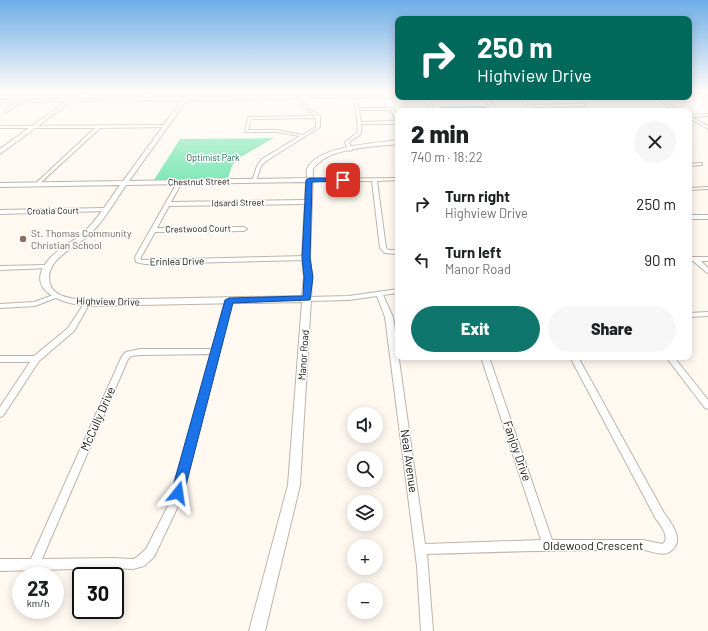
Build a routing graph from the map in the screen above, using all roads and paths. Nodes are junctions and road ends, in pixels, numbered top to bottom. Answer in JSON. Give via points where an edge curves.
{"nodes":[{"id":1,"x":43,"y":120,"type":"edge"},
{"id":2,"x":170,"y":120,"type":"edge"},
{"id":3,"x":249,"y":120,"type":"edge"},
{"id":4,"x":318,"y":120,"type":"edge"},
{"id":5,"x":696,"y":120,"type":"edge"},
{"id":6,"x":359,"y":123,"type":"joint"},
{"id":7,"x":395,"y":123,"type":"edge"},
{"id":8,"x":166,"y":126,"type":"junction"},
{"id":9,"x":0,"y":127,"type":"edge"},
{"id":10,"x":34,"y":127,"type":"junction"},
{"id":11,"x":98,"y":127,"type":"junction"},
{"id":12,"x":708,"y":128,"type":"edge"},
{"id":13,"x":304,"y":136,"type":"junction"},
{"id":14,"x":395,"y":142,"type":"edge"},
{"id":15,"x":350,"y":150,"type":"junction"},
{"id":16,"x":0,"y":152,"type":"edge"},
{"id":17,"x":700,"y":164,"type":"dead end"},
{"id":18,"x":692,"y":165,"type":"edge"},
{"id":19,"x":374,"y":179,"type":"junction"},
{"id":20,"x":395,"y":179,"type":"edge"},
{"id":21,"x":309,"y":180,"type":"junction"},
{"id":22,"x":254,"y":181,"type":"junction"},
{"id":23,"x":180,"y":182,"type":"junction"},
{"id":24,"x":125,"y":183,"type":"junction"},
{"id":25,"x":0,"y":185,"type":"edge"},
{"id":26,"x":37,"y":185,"type":"junction"},
{"id":27,"x":692,"y":188,"type":"edge"},
{"id":28,"x":708,"y":188,"type":"edge"},
{"id":29,"x":308,"y":202,"type":"junction"},
{"id":30,"x":168,"y":204,"type":"junction"},
{"id":31,"x":105,"y":210,"type":"junction"},
{"id":32,"x":0,"y":212,"type":"edge"},
{"id":33,"x":692,"y":217,"type":"edge"},
{"id":34,"x":708,"y":217,"type":"edge"},
{"id":35,"x":244,"y":229,"type":"dead end"},
{"id":36,"x":153,"y":230,"type":"junction"},
{"id":37,"x":395,"y":252,"type":"edge"},
{"id":38,"x":306,"y":258,"type":"junction"},
{"id":39,"x":692,"y":259,"type":"edge"},
{"id":40,"x":708,"y":259,"type":"edge"},
{"id":41,"x":48,"y":267,"type":"junction"},
{"id":42,"x":0,"y":268,"type":"edge"},
{"id":43,"x":708,"y":271,"type":"edge"},
{"id":44,"x":395,"y":291,"type":"edge"},
{"id":45,"x":379,"y":294,"type":"junction"},
{"id":46,"x":56,"y":296,"type":"junction"},
{"id":47,"x":307,"y":299,"type":"junction"},
{"id":48,"x":229,"y":300,"type":"junction"},
{"id":49,"x":87,"y":303,"type":"junction"},
{"id":50,"x":0,"y":306,"type":"edge"},
{"id":51,"x":708,"y":314,"type":"edge"},
{"id":52,"x":692,"y":315,"type":"edge"},
{"id":53,"x":216,"y":351,"type":"junction"},
{"id":54,"x":36,"y":358,"type":"junction"},
{"id":55,"x":0,"y":359,"type":"edge"},
{"id":56,"x":486,"y":360,"type":"edge"},
{"id":57,"x":576,"y":360,"type":"edge"},
{"id":58,"x":672,"y":360,"type":"edge"},
{"id":59,"x":708,"y":406,"type":"edge"},
{"id":60,"x":0,"y":414,"type":"edge"},
{"id":61,"x":548,"y":545,"type":"junction"},
{"id":62,"x":421,"y":549,"type":"junction"},
{"id":63,"x":34,"y":564,"type":"junction"},
{"id":64,"x":0,"y":565,"type":"edge"},
{"id":65,"x":257,"y":631,"type":"edge"},
{"id":66,"x":427,"y":631,"type":"edge"}],
"edges":[{"from":1,"to":10,"type":"main road"},
{"from":2,"to":8,"type":"street"},
{"from":3,"to":13,"type":"street","via":[[246,131],[274,131]]},
{"from":4,"to":13,"type":"street","via":[[318,127]]},
{"from":5,"to":12,"type":"street"},
{"from":6,"to":7,"type":"street"},
{"from":6,"to":15,"type":"street","via":[[360,132],[347,142]]},
{"from":8,"to":11,"type":"street"},
{"from":8,"to":24,"type":"street"},
{"from":9,"to":10,"type":"street"},
{"from":10,"to":11,"type":"street"},
{"from":10,"to":16,"type":"main road"},
{"from":11,"to":26,"type":"street"},
{"from":13,"to":22,"type":"street","via":[[264,160]]},
{"from":14,"to":15,"type":"street","name":"Manor Road"},
{"from":15,"to":21,"type":"street","name":"Manor Road","via":[[333,153],[316,161],[310,169]]},
{"from":17,"to":18,"type":"street"},
{"from":19,"to":20,"type":"street","name":"Chestnut Street"},
{"from":19,"to":21,"type":"street","name":"Chestnut Street"},
{"from":19,"to":37,"type":"street","via":[[383,248],[387,252]]},
{"from":21,"to":22,"type":"street","name":"Chestnut Street"},
{"from":21,"to":29,"type":"street","name":"Manor Road"},
{"from":22,"to":23,"type":"street","name":"Chestnut Street"},
{"from":23,"to":24,"type":"street","name":"Chestnut Street"},
{"from":23,"to":30,"type":"street","name":"Erinlea Drive"},
{"from":24,"to":26,"type":"street","name":"Chestnut Street"},
{"from":24,"to":31,"type":"street"},
{"from":25,"to":26,"type":"street","name":"Chestnut Street"},
{"from":27,"to":28,"type":"street"},
{"from":29,"to":30,"type":"street","name":"Idsardi Street"},
{"from":29,"to":38,"type":"street","name":"Manor Road"},
{"from":30,"to":36,"type":"street","name":"Erinlea Drive"},
{"from":31,"to":32,"type":"street","name":"Croatia Court"},
{"from":31,"to":41,"type":"street","via":[[88,233],[60,254]]},
{"from":33,"to":34,"type":"street"},
{"from":35,"to":36,"type":"street","name":"Crestwood Court"},
{"from":36,"to":38,"type":"street","name":"Erinlea Drive","via":[[138,261]]},
{"from":38,"to":47,"type":"street","name":"Manor Road"},
{"from":39,"to":40,"type":"street"},
{"from":39,"to":43,"type":"street"},
{"from":41,"to":42,"type":"street"},
{"from":41,"to":46,"type":"street","via":[[45,281]]},
{"from":44,"to":45,"type":"street","name":"Highview Drive"},
{"from":45,"to":47,"type":"street","name":"Highview Drive"},
{"from":45,"to":62,"type":"street","name":"Neal Avenue","via":[[388,317]]},
{"from":46,"to":49,"type":"street","name":"Highview Drive"},
{"from":46,"to":50,"type":"street","via":[[35,304]]},
{"from":47,"to":48,"type":"street","name":"Highview Drive"},
{"from":47,"to":65,"type":"street","name":"Manor Road","via":[[294,485]]},
{"from":48,"to":49,"type":"street","name":"Highview Drive"},
{"from":48,"to":53,"type":"street"},
{"from":49,"to":54,"type":"street","via":[[71,329]]},
{"from":51,"to":52,"type":"street"},
{"from":53,"to":63,"type":"street","name":"McCully Drive","via":[[140,352],[125,358]]},
{"from":53,"to":63,"type":"street","via":[[174,504],[146,558],[133,564]]},
{"from":54,"to":55,"type":"street"},
{"from":54,"to":60,"type":"street"},
{"from":56,"to":61,"type":"street","name":"Fanjoy Drive"},
{"from":57,"to":61,"type":"street","name":"Oldewood Crescent","via":[[672,538],[668,547],[662,548],[643,545]]},
{"from":58,"to":59,"type":"street"},
{"from":61,"to":62,"type":"street","name":"Oldewood Crescent"},
{"from":62,"to":66,"type":"street","name":"Neal Avenue"},
{"from":63,"to":64,"type":"street"}]}
